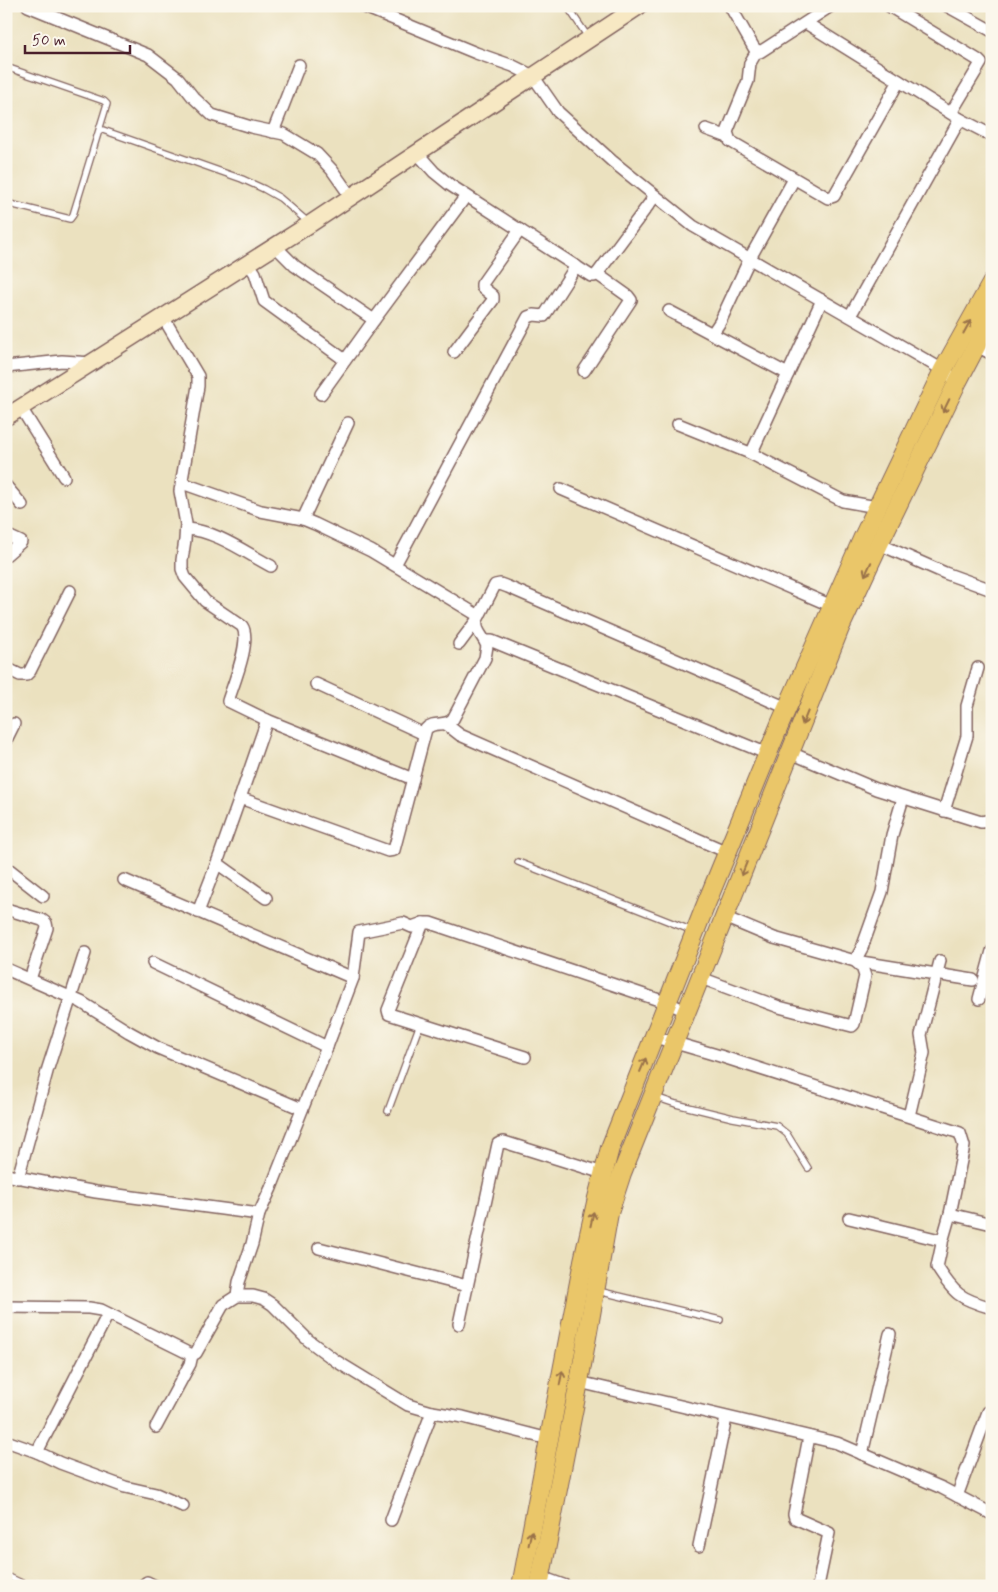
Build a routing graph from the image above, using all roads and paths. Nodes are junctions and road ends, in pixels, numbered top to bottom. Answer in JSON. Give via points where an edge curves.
{"nodes":[{"id":1,"x":28,"y":6,"type":"edge"},
{"id":2,"x":362,"y":6,"type":"edge"},
{"id":3,"x":567,"y":6,"type":"edge"},
{"id":4,"x":639,"y":6,"type":"edge"},
{"id":5,"x":730,"y":6,"type":"edge"},
{"id":6,"x":831,"y":6,"type":"edge"},
{"id":7,"x":889,"y":6,"type":"edge"},
{"id":8,"x":947,"y":6,"type":"edge"},
{"id":9,"x":806,"y":22,"type":"junction"},
{"id":10,"x":992,"y":32,"type":"edge"},
{"id":11,"x":589,"y":39,"type":"junction"},
{"id":12,"x":757,"y":51,"type":"junction"},
{"id":13,"x":299,"y":66,"type":"dead end"},
{"id":14,"x":6,"y":67,"type":"edge"},
{"id":15,"x":533,"y":76,"type":"junction"},
{"id":16,"x":899,"y":81,"type":"junction"},
{"id":17,"x":956,"y":116,"type":"junction"},
{"id":18,"x":100,"y":129,"type":"junction"},
{"id":19,"x":706,"y":129,"type":"dead end"},
{"id":20,"x":273,"y":132,"type":"junction"},
{"id":21,"x":992,"y":133,"type":"edge"},
{"id":22,"x":728,"y":137,"type":"junction"},
{"id":23,"x":417,"y":153,"type":"junction"},
{"id":24,"x":794,"y":179,"type":"junction"},
{"id":25,"x":466,"y":196,"type":"junction"},
{"id":26,"x":655,"y":196,"type":"junction"},
{"id":27,"x":351,"y":197,"type":"junction"},
{"id":28,"x":6,"y":203,"type":"edge"},
{"id":29,"x":310,"y":224,"type":"junction"},
{"id":30,"x":520,"y":230,"type":"junction"},
{"id":31,"x":275,"y":246,"type":"junction"},
{"id":32,"x":750,"y":258,"type":"junction"},
{"id":33,"x":248,"y":263,"type":"junction"},
{"id":34,"x":576,"y":266,"type":"junction"},
{"id":35,"x":597,"y":274,"type":"junction"},
{"id":36,"x":992,"y":282,"type":"edge"},
{"id":37,"x":822,"y":300,"type":"junction"},
{"id":38,"x":669,"y":311,"type":"dead end"},
{"id":39,"x":850,"y":316,"type":"junction"},
{"id":40,"x":992,"y":316,"type":"edge"},
{"id":41,"x":163,"y":317,"type":"junction"},
{"id":42,"x":374,"y":320,"type":"junction"},
{"id":43,"x":712,"y":334,"type":"junction"},
{"id":44,"x":976,"y":345,"type":"junction"},
{"id":45,"x":454,"y":352,"type":"dead end"},
{"id":46,"x":992,"y":354,"type":"edge"},
{"id":47,"x":345,"y":360,"type":"junction"},
{"id":48,"x":92,"y":363,"type":"junction"},
{"id":49,"x":6,"y":367,"type":"edge"},
{"id":50,"x":943,"y":370,"type":"junction"},
{"id":51,"x":584,"y":371,"type":"dead end"},
{"id":52,"x":788,"y":374,"type":"junction"},
{"id":53,"x":958,"y":380,"type":"junction"},
{"id":54,"x":321,"y":394,"type":"dead end"},
{"id":55,"x":21,"y":408,"type":"junction"},
{"id":56,"x":6,"y":417,"type":"edge"},
{"id":57,"x":348,"y":423,"type":"dead end"},
{"id":58,"x":678,"y":424,"type":"dead end"},
{"id":59,"x":750,"y":453,"type":"junction"},
{"id":60,"x":64,"y":477,"type":"dead end"},
{"id":61,"x":182,"y":483,"type":"junction"},
{"id":62,"x":6,"y":486,"type":"edge"},
{"id":63,"x":560,"y":489,"type":"dead end"},
{"id":64,"x":22,"y":505,"type":"dead end"},
{"id":65,"x":877,"y":507,"type":"junction"},
{"id":66,"x":303,"y":519,"type":"junction"},
{"id":67,"x":186,"y":529,"type":"junction"},
{"id":68,"x":6,"y":535,"type":"edge"},
{"id":69,"x":879,"y":544,"type":"junction"},
{"id":70,"x":6,"y":555,"type":"edge"},
{"id":71,"x":395,"y":565,"type":"junction"},
{"id":72,"x":271,"y":566,"type":"dead end"},
{"id":73,"x":992,"y":590,"type":"edge"},
{"id":74,"x":70,"y":592,"type":"dead end"},
{"id":75,"x":832,"y":606,"type":"junction"},
{"id":76,"x":478,"y":618,"type":"junction"},
{"id":77,"x":485,"y":641,"type":"junction"},
{"id":78,"x":459,"y":644,"type":"dead end"},
{"id":79,"x":6,"y":668,"type":"edge"},
{"id":80,"x":978,"y":668,"type":"dead end"},
{"id":81,"x":316,"y":684,"type":"dead end"},
{"id":82,"x":787,"y":708,"type":"junction"},
{"id":83,"x":268,"y":720,"type":"junction"},
{"id":84,"x":14,"y":724,"type":"dead end"},
{"id":85,"x":446,"y":724,"type":"junction"},
{"id":86,"x":424,"y":734,"type":"junction"},
{"id":87,"x":6,"y":740,"type":"edge"},
{"id":88,"x":768,"y":754,"type":"junction"},
{"id":89,"x":791,"y":754,"type":"junction"},
{"id":90,"x":413,"y":779,"type":"junction"},
{"id":91,"x":240,"y":798,"type":"junction"},
{"id":92,"x":903,"y":798,"type":"junction"},
{"id":93,"x":944,"y":811,"type":"junction"},
{"id":94,"x":992,"y":820,"type":"edge"},
{"id":95,"x":727,"y":852,"type":"junction"},
{"id":96,"x":518,"y":862,"type":"dead end"},
{"id":97,"x":217,"y":863,"type":"junction"},
{"id":98,"x":6,"y":867,"type":"edge"},
{"id":99,"x":124,"y":880,"type":"dead end"},
{"id":100,"x":43,"y":896,"type":"dead end"},
{"id":101,"x":266,"y":898,"type":"dead end"},
{"id":102,"x":6,"y":909,"type":"edge"},
{"id":103,"x":198,"y":912,"type":"junction"},
{"id":104,"x":724,"y":917,"type":"junction"},
{"id":105,"x":423,"y":923,"type":"junction"},
{"id":106,"x":695,"y":931,"type":"junction"},
{"id":107,"x":992,"y":951,"type":"edge"},
{"id":108,"x":85,"y":953,"type":"dead end"},
{"id":109,"x":855,"y":961,"type":"junction"},
{"id":110,"x":940,"y":961,"type":"dead end"},
{"id":111,"x":153,"y":963,"type":"dead end"},
{"id":112,"x":6,"y":969,"type":"edge"},
{"id":113,"x":936,"y":974,"type":"junction"},
{"id":114,"x":352,"y":978,"type":"junction"},
{"id":115,"x":701,"y":978,"type":"junction"},
{"id":116,"x":30,"y":979,"type":"junction"},
{"id":117,"x":973,"y":980,"type":"dead end"},
{"id":118,"x":70,"y":997,"type":"junction"},
{"id":119,"x":979,"y":999,"type":"dead end"},
{"id":120,"x":668,"y":1004,"type":"junction"},
{"id":121,"x":686,"y":1011,"type":"junction"},
{"id":122,"x":420,"y":1024,"type":"junction"},
{"id":123,"x":655,"y":1037,"type":"junction"},
{"id":124,"x":673,"y":1042,"type":"junction"},
{"id":125,"x":327,"y":1047,"type":"junction"},
{"id":126,"x":525,"y":1057,"type":"dead end"},
{"id":127,"x":653,"y":1096,"type":"junction"},
{"id":128,"x":302,"y":1109,"type":"junction"},
{"id":129,"x":388,"y":1111,"type":"dead end"},
{"id":130,"x":908,"y":1116,"type":"junction"},
{"id":131,"x":808,"y":1168,"type":"dead end"},
{"id":132,"x":603,"y":1173,"type":"junction"},
{"id":133,"x":6,"y":1175,"type":"edge"},
{"id":134,"x":18,"y":1178,"type":"junction"},
{"id":135,"x":259,"y":1214,"type":"junction"},
{"id":136,"x":950,"y":1214,"type":"junction"},
{"id":137,"x":849,"y":1218,"type":"dead end"},
{"id":138,"x":992,"y":1224,"type":"edge"},
{"id":139,"x":942,"y":1242,"type":"junction"},
{"id":140,"x":319,"y":1248,"type":"dead end"},
{"id":141,"x":467,"y":1286,"type":"junction"},
{"id":142,"x":596,"y":1291,"type":"junction"},
{"id":143,"x":237,"y":1296,"type":"junction"},
{"id":144,"x":6,"y":1307,"type":"edge"},
{"id":145,"x":992,"y":1308,"type":"edge"},
{"id":146,"x":108,"y":1314,"type":"junction"},
{"id":147,"x":720,"y":1320,"type":"dead end"},
{"id":148,"x":458,"y":1324,"type":"dead end"},
{"id":149,"x":890,"y":1334,"type":"dead end"},
{"id":150,"x":192,"y":1354,"type":"junction"},
{"id":151,"x":579,"y":1382,"type":"junction"},
{"id":152,"x":992,"y":1410,"type":"edge"},
{"id":153,"x":432,"y":1412,"type":"junction"},
{"id":154,"x":726,"y":1418,"type":"junction"},
{"id":155,"x":156,"y":1427,"type":"dead end"},
{"id":156,"x":809,"y":1437,"type":"junction"},
{"id":157,"x":549,"y":1439,"type":"junction"},
{"id":158,"x":6,"y":1441,"type":"edge"},
{"id":159,"x":37,"y":1452,"type":"junction"},
{"id":160,"x":862,"y":1454,"type":"junction"},
{"id":161,"x":958,"y":1496,"type":"junction"},
{"id":162,"x":183,"y":1506,"type":"dead end"},
{"id":163,"x":992,"y":1514,"type":"edge"},
{"id":164,"x":390,"y":1520,"type":"dead end"},
{"id":165,"x":699,"y":1546,"type":"dead end"},
{"id":166,"x":9,"y":1577,"type":"dead end"},
{"id":167,"x":540,"y":1581,"type":"edge"},
{"id":168,"x":28,"y":1586,"type":"edge"},
{"id":169,"x":142,"y":1586,"type":"edge"},
{"id":170,"x":155,"y":1586,"type":"edge"},
{"id":171,"x":520,"y":1586,"type":"edge"},
{"id":172,"x":566,"y":1586,"type":"edge"},
{"id":173,"x":818,"y":1586,"type":"edge"}],
"edges":[{"from":1,"to":20,"type":"street","via":[[148,56],[178,78],[212,115]]},
{"from":2,"to":15,"type":"street"},
{"from":3,"to":11,"type":"lane"},
{"from":4,"to":11,"type":"main road"},
{"from":5,"to":12,"type":"street"},
{"from":6,"to":9,"type":"street"},
{"from":7,"to":17,"type":"street","via":[[980,61]]},
{"from":8,"to":10,"type":"street"},
{"from":9,"to":12,"type":"street"},
{"from":9,"to":16,"type":"street"},
{"from":11,"to":15,"type":"main road"},
{"from":12,"to":22,"type":"street","via":[[750,63],[748,81],[727,132]]},
{"from":13,"to":20,"type":"street"},
{"from":14,"to":18,"type":"lane","via":[[104,101],[107,104]]},
{"from":15,"to":23,"type":"main road"},
{"from":15,"to":26,"type":"street","via":[[558,112]]},
{"from":16,"to":17,"type":"street"},
{"from":16,"to":24,"type":"street","via":[[834,196],[828,198]]},
{"from":17,"to":21,"type":"street"},
{"from":17,"to":39,"type":"street"},
{"from":18,"to":28,"type":"lane","via":[[70,219]]},
{"from":18,"to":29,"type":"lane","via":[[242,179],[280,198]]},
{"from":19,"to":22,"type":"street"},
{"from":20,"to":27,"type":"street","via":[[284,134],[317,154]]},
{"from":22,"to":24,"type":"street"},
{"from":23,"to":25,"type":"street"},
{"from":23,"to":27,"type":"main road"},
{"from":24,"to":32,"type":"street"},
{"from":25,"to":30,"type":"street"},
{"from":25,"to":42,"type":"street"},
{"from":26,"to":32,"type":"street","via":[[693,226]]},
{"from":26,"to":35,"type":"street"},
{"from":27,"to":29,"type":"main road"},
{"from":29,"to":31,"type":"main road"},
{"from":30,"to":34,"type":"street"},
{"from":30,"to":45,"type":"street","via":[[482,285],[493,300]]},
{"from":31,"to":33,"type":"main road"},
{"from":31,"to":42,"type":"street","via":[[295,266]]},
{"from":32,"to":37,"type":"street"},
{"from":32,"to":43,"type":"street"},
{"from":33,"to":41,"type":"main road"},
{"from":33,"to":47,"type":"street","via":[[264,300]]},
{"from":34,"to":35,"type":"street","via":[[591,276]]},
{"from":34,"to":71,"type":"street","via":[[546,314],[528,318]]},
{"from":35,"to":51,"type":"street","via":[[630,300]]},
{"from":50,"to":36,"type":"main road","one_way":true},
{"from":37,"to":39,"type":"street"},
{"from":37,"to":52,"type":"street"},
{"from":38,"to":43,"type":"street"},
{"from":39,"to":50,"type":"street"},
{"from":40,"to":44,"type":"main road"},
{"from":41,"to":48,"type":"main road"},
{"from":41,"to":61,"type":"street","via":[[198,376]]},
{"from":42,"to":47,"type":"street"},
{"from":43,"to":52,"type":"street"},
{"from":44,"to":46,"type":"street"},
{"from":44,"to":53,"type":"main road"},
{"from":47,"to":54,"type":"street"},
{"from":48,"to":49,"type":"street","via":[[62,361]]},
{"from":48,"to":55,"type":"main road"},
{"from":50,"to":53,"type":"street"},
{"from":50,"to":65,"type":"main road"},
{"from":52,"to":59,"type":"street"},
{"from":53,"to":69,"type":"main road","one_way":true},
{"from":55,"to":56,"type":"main road"},
{"from":55,"to":60,"type":"street"},
{"from":57,"to":66,"type":"street"},
{"from":58,"to":59,"type":"street"},
{"from":59,"to":65,"type":"street","via":[[842,502]]},
{"from":61,"to":66,"type":"street","via":[[261,511]]},
{"from":61,"to":67,"type":"street"},
{"from":62,"to":64,"type":"street"},
{"from":63,"to":75,"type":"street"},
{"from":65,"to":75,"type":"main road"},
{"from":66,"to":71,"type":"street"},
{"from":67,"to":72,"type":"street","via":[[216,536]]},
{"from":67,"to":83,"type":"street","via":[[182,560],[185,577],[205,601],[246,632],[228,701]]},
{"from":68,"to":70,"type":"street","via":[[21,542]]},
{"from":69,"to":73,"type":"street"},
{"from":69,"to":89,"type":"main road","one_way":true,"via":[[840,628]]},
{"from":71,"to":76,"type":"street"},
{"from":74,"to":79,"type":"street","via":[[30,671],[20,675]]},
{"from":75,"to":82,"type":"main road"},
{"from":76,"to":77,"type":"street","via":[[477,631]]},
{"from":76,"to":78,"type":"street"},
{"from":76,"to":82,"type":"street","via":[[492,589],[500,584]]},
{"from":77,"to":85,"type":"street","via":[[484,658],[453,719]]},
{"from":77,"to":88,"type":"street","via":[[492,641]]},
{"from":80,"to":93,"type":"street","via":[[966,706],[967,736]]},
{"from":81,"to":86,"type":"street"},
{"from":82,"to":88,"type":"main road"},
{"from":83,"to":90,"type":"street"},
{"from":83,"to":91,"type":"street"},
{"from":84,"to":87,"type":"street"},
{"from":85,"to":86,"type":"street","via":[[433,724]]},
{"from":85,"to":95,"type":"street","via":[[460,735]]},
{"from":86,"to":90,"type":"street"},
{"from":88,"to":95,"type":"main road"},
{"from":89,"to":92,"type":"street"},
{"from":89,"to":104,"type":"main road","one_way":true},
{"from":90,"to":91,"type":"street","via":[[392,851]]},
{"from":91,"to":97,"type":"street"},
{"from":92,"to":93,"type":"street"},
{"from":92,"to":109,"type":"street","via":[[892,835],[882,892]]},
{"from":93,"to":94,"type":"street","via":[[981,822]]},
{"from":95,"to":106,"type":"main road"},
{"from":96,"to":106,"type":"lane"},
{"from":97,"to":101,"type":"street"},
{"from":97,"to":103,"type":"street"},
{"from":98,"to":100,"type":"street"},
{"from":99,"to":103,"type":"street"},
{"from":102,"to":116,"type":"street","via":[[46,923]]},
{"from":103,"to":114,"type":"street"},
{"from":104,"to":109,"type":"street","via":[[774,938]]},
{"from":104,"to":115,"type":"main road"},
{"from":105,"to":114,"type":"street","via":[[412,927],[403,923],[359,932]]},
{"from":105,"to":120,"type":"street"},
{"from":105,"to":122,"type":"street","via":[[388,1012]]},
{"from":106,"to":120,"type":"main road"},
{"from":107,"to":119,"type":"street"},
{"from":108,"to":118,"type":"street"},
{"from":109,"to":113,"type":"street"},
{"from":109,"to":115,"type":"street","via":[[865,976],[852,1026],[779,1007]]},
{"from":110,"to":113,"type":"street"},
{"from":111,"to":125,"type":"street"},
{"from":112,"to":116,"type":"street"},
{"from":113,"to":117,"type":"street"},
{"from":113,"to":130,"type":"street","via":[[921,1036],[924,1053]]},
{"from":114,"to":125,"type":"street"},
{"from":115,"to":121,"type":"main road"},
{"from":116,"to":118,"type":"street"},
{"from":118,"to":128,"type":"street","via":[[158,1048]]},
{"from":118,"to":134,"type":"street"},
{"from":120,"to":121,"type":"street"},
{"from":120,"to":123,"type":"main road"},
{"from":121,"to":124,"type":"main road"},
{"from":122,"to":126,"type":"street"},
{"from":122,"to":129,"type":"lane"},
{"from":123,"to":124,"type":"street"},
{"from":132,"to":123,"type":"main road","one_way":true,"via":[[630,1094]]},
{"from":124,"to":127,"type":"main road"},
{"from":124,"to":130,"type":"street"},
{"from":125,"to":128,"type":"street"},
{"from":127,"to":131,"type":"lane","via":[[733,1118],[778,1126],[787,1134]]},
{"from":127,"to":142,"type":"main road","via":[[609,1213]]},
{"from":128,"to":135,"type":"street"},
{"from":130,"to":136,"type":"street","via":[[960,1133],[964,1146]]},
{"from":132,"to":141,"type":"street","via":[[504,1142],[498,1144]]},
{"from":157,"to":132,"type":"main road","one_way":true},
{"from":133,"to":134,"type":"street"},
{"from":134,"to":135,"type":"street"},
{"from":135,"to":143,"type":"street"},
{"from":136,"to":138,"type":"street"},
{"from":136,"to":139,"type":"street"},
{"from":137,"to":139,"type":"street"},
{"from":139,"to":145,"type":"street","via":[[936,1267],[951,1288],[970,1302]]},
{"from":140,"to":141,"type":"street"},
{"from":141,"to":148,"type":"street"},
{"from":142,"to":147,"type":"lane"},
{"from":142,"to":151,"type":"main road"},
{"from":143,"to":150,"type":"street","via":[[224,1305],[196,1353]]},
{"from":143,"to":153,"type":"street","via":[[264,1299],[336,1361],[395,1398]]},
{"from":144,"to":146,"type":"street","via":[[89,1308]]},
{"from":146,"to":150,"type":"street"},
{"from":146,"to":159,"type":"street"},
{"from":149,"to":160,"type":"street"},
{"from":150,"to":155,"type":"street","via":[[190,1364]]},
{"from":151,"to":154,"type":"street"},
{"from":151,"to":167,"type":"main road"},
{"from":152,"to":161,"type":"street","via":[[988,1412]]},
{"from":153,"to":157,"type":"street"},
{"from":153,"to":164,"type":"street"},
{"from":154,"to":156,"type":"street"},
{"from":154,"to":165,"type":"street"},
{"from":156,"to":160,"type":"street","via":[[837,1443]]},
{"from":156,"to":173,"type":"street","via":[[794,1516],[829,1533]]},
{"from":171,"to":157,"type":"main road","one_way":true},
{"from":158,"to":159,"type":"street"},
{"from":159,"to":162,"type":"street","via":[[78,1470],[156,1494]]},
{"from":160,"to":161,"type":"street"},
{"from":161,"to":163,"type":"street"},
{"from":166,"to":168,"type":"lane"},
{"from":167,"to":172,"type":"street"},
{"from":169,"to":170,"type":"street","via":[[147,1582]]}]}
